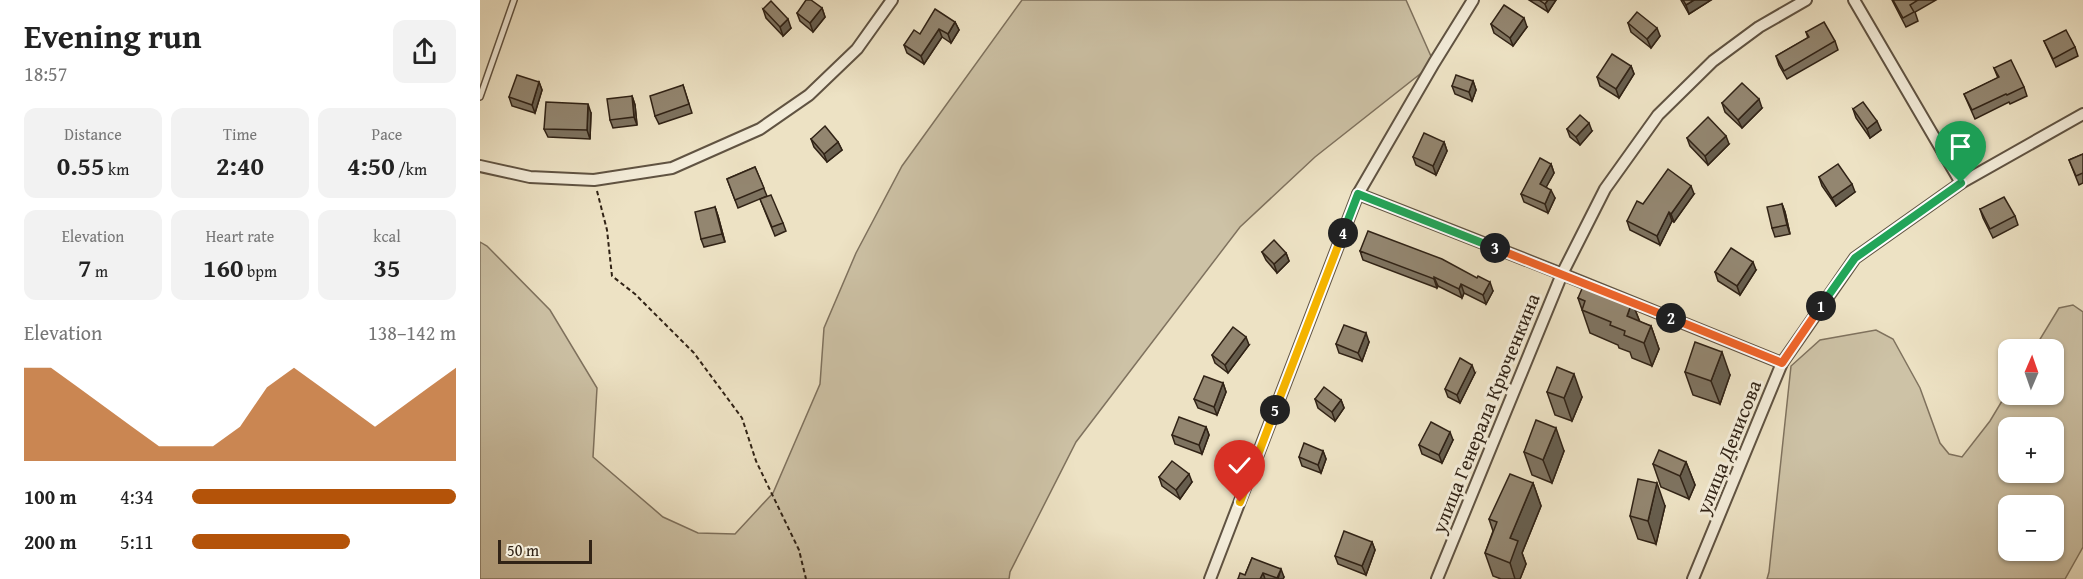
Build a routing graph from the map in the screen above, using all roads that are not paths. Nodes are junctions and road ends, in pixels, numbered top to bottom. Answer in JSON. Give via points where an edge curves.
{"nodes":[{"id":1,"x":514,"y":0,"type":"edge"},
{"id":2,"x":892,"y":0,"type":"edge"},
{"id":3,"x":1473,"y":0,"type":"edge"},
{"id":4,"x":1806,"y":0,"type":"edge"},
{"id":5,"x":1854,"y":0,"type":"edge"},
{"id":6,"x":480,"y":97,"type":"edge"},
{"id":7,"x":2083,"y":114,"type":"edge"},
{"id":8,"x":480,"y":166,"type":"edge"},
{"id":9,"x":1961,"y":183,"type":"junction"},
{"id":10,"x":1358,"y":194,"type":"junction"},
{"id":11,"x":1562,"y":274,"type":"junction"},
{"id":12,"x":1782,"y":363,"type":"junction"},
{"id":13,"x":1210,"y":579,"type":"edge"},
{"id":14,"x":1437,"y":579,"type":"edge"},
{"id":15,"x":1693,"y":579,"type":"edge"}],
"edges":[{"from":1,"to":6,"type":"lane"},
{"from":2,"to":8,"type":"street","via":[[857,50],[809,95],[760,129],[672,168],[594,180],[530,177]]},
{"from":3,"to":10,"type":"street"},
{"from":4,"to":11,"type":"street","name":"улица Генерала Крюченкина","via":[[1759,27],[1713,61],[1658,115],[1605,189]]},
{"from":5,"to":9,"type":"street"},
{"from":7,"to":9,"type":"street","name":"улица Денисова"},
{"from":9,"to":12,"type":"street","name":"улица Денисова","via":[[1855,258]]},
{"from":10,"to":11,"type":"street"},
{"from":10,"to":13,"type":"street"},
{"from":11,"to":12,"type":"street"},
{"from":11,"to":14,"type":"street","name":"улица Генерала Крюченкина"},
{"from":12,"to":15,"type":"street","name":"улица Денисова"}]}
